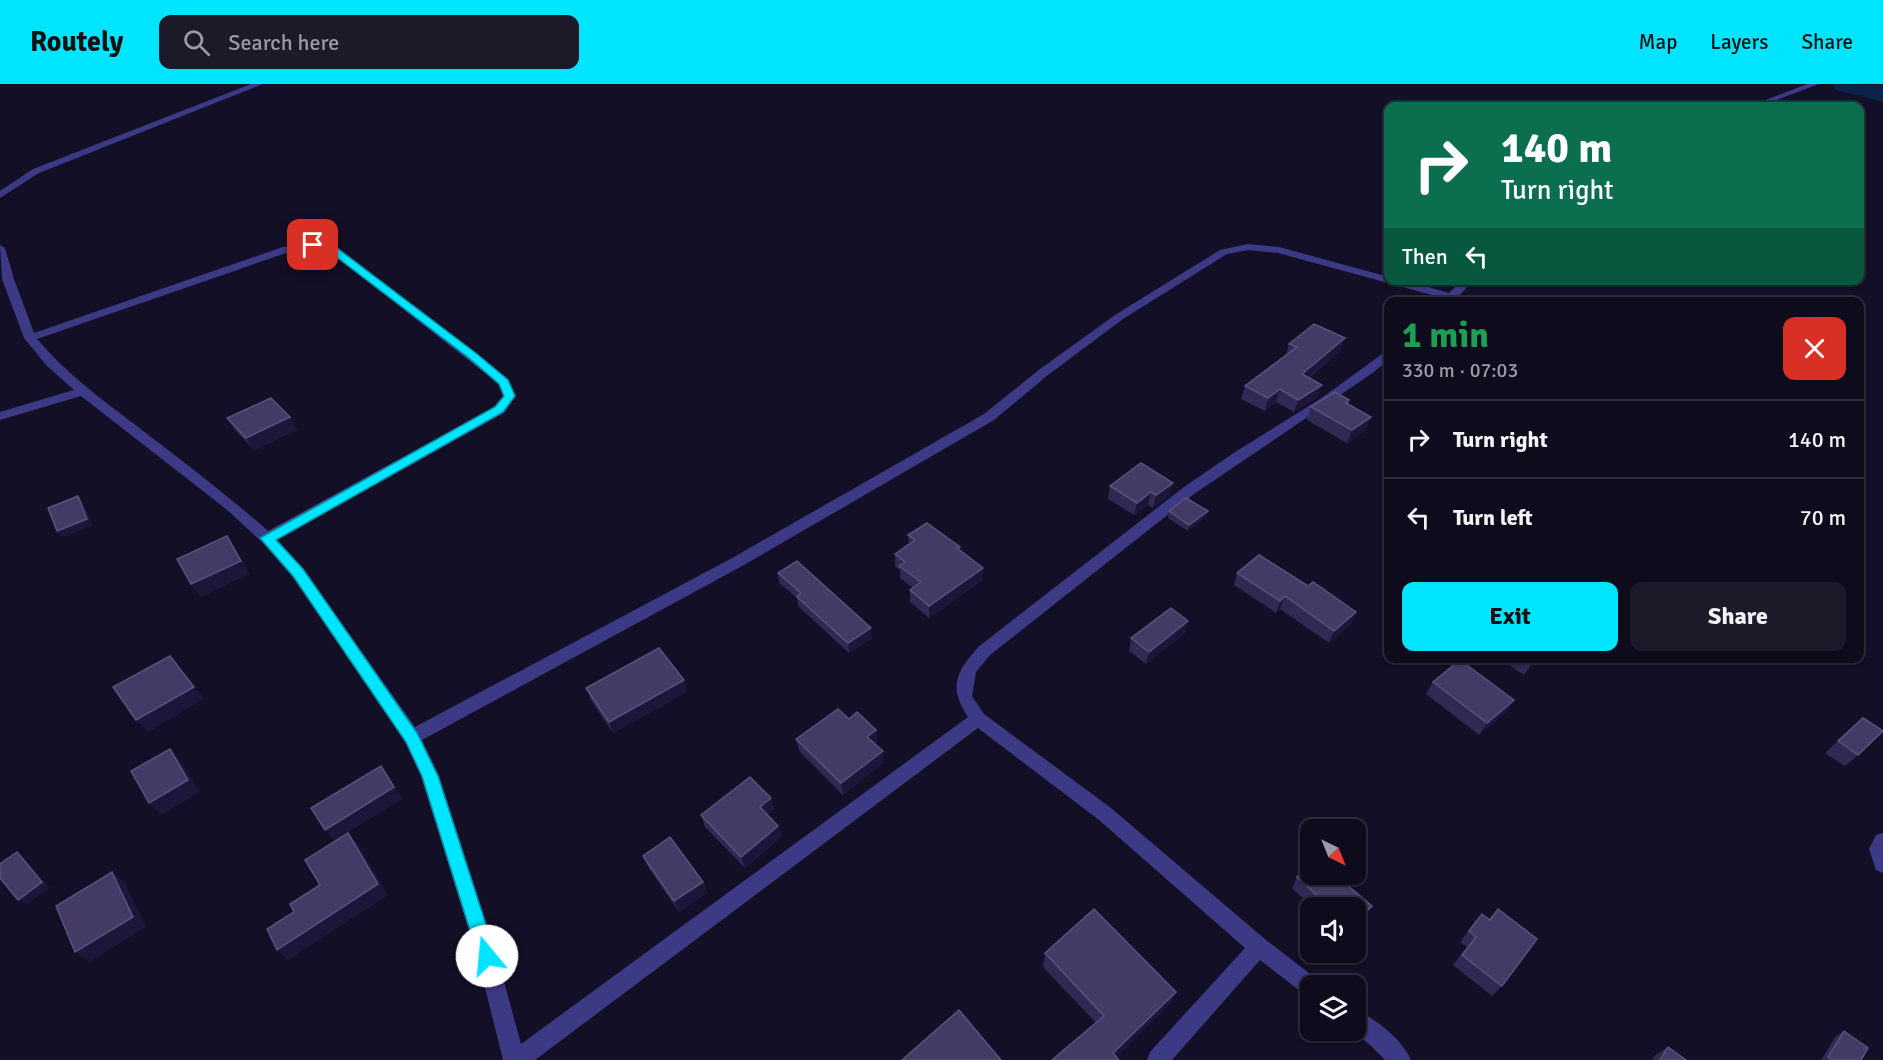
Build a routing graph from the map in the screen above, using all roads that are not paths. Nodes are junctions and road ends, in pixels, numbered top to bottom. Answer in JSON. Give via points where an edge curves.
{"nodes":[{"id":1,"x":259,"y":84,"type":"edge"},
{"id":2,"x":1815,"y":84,"type":"edge"},
{"id":3,"x":1765,"y":102,"type":"edge"},
{"id":4,"x":0,"y":195,"type":"edge"},
{"id":5,"x":0,"y":248,"type":"edge"},
{"id":6,"x":1384,"y":278,"type":"edge"},
{"id":7,"x":1405,"y":285,"type":"edge"},
{"id":8,"x":1463,"y":285,"type":"edge"},
{"id":9,"x":1442,"y":297,"type":"edge"},
{"id":10,"x":1450,"y":297,"type":"edge"},
{"id":11,"x":30,"y":338,"type":"junction"},
{"id":12,"x":1384,"y":358,"type":"edge"},
{"id":13,"x":83,"y":392,"type":"junction"},
{"id":14,"x":0,"y":416,"type":"edge"},
{"id":15,"x":267,"y":538,"type":"junction"},
{"id":16,"x":978,"y":719,"type":"junction"},
{"id":17,"x":412,"y":737,"type":"junction"},
{"id":18,"x":1883,"y":841,"type":"edge"},
{"id":19,"x":1883,"y":864,"type":"edge"},
{"id":20,"x":1258,"y":947,"type":"junction"},
{"id":21,"x":1300,"y":979,"type":"edge"},
{"id":22,"x":1366,"y":1028,"type":"edge"},
{"id":23,"x":515,"y":1060,"type":"edge"},
{"id":24,"x":1158,"y":1060,"type":"edge"},
{"id":25,"x":1400,"y":1060,"type":"edge"}],
"edges":[{"from":1,"to":4,"type":"street","via":[[36,171]]},
{"from":2,"to":3,"type":"street"},
{"from":5,"to":11,"type":"street"},
{"from":6,"to":17,"type":"street","via":[[1278,250],[1248,247],[1224,252],[1119,317],[989,417],[739,561]]},
{"from":7,"to":9,"type":"street"},
{"from":8,"to":10,"type":"street"},
{"from":11,"to":13,"type":"street"},
{"from":11,"to":15,"type":"street","via":[[287,249],[313,245],[334,250],[504,382],[510,396],[499,410]]},
{"from":12,"to":16,"type":"street","via":[[1204,479],[984,651],[968,670],[964,697]]},
{"from":13,"to":14,"type":"street"},
{"from":13,"to":15,"type":"street"},
{"from":15,"to":17,"type":"street","via":[[298,573]]},
{"from":16,"to":20,"type":"street","via":[[1105,814]]},
{"from":16,"to":23,"type":"street"},
{"from":17,"to":23,"type":"street","via":[[430,776]]},
{"from":18,"to":19,"type":"street","via":[[1878,849]]},
{"from":20,"to":21,"type":"street"},
{"from":20,"to":24,"type":"street"},
{"from":22,"to":25,"type":"street"}]}
